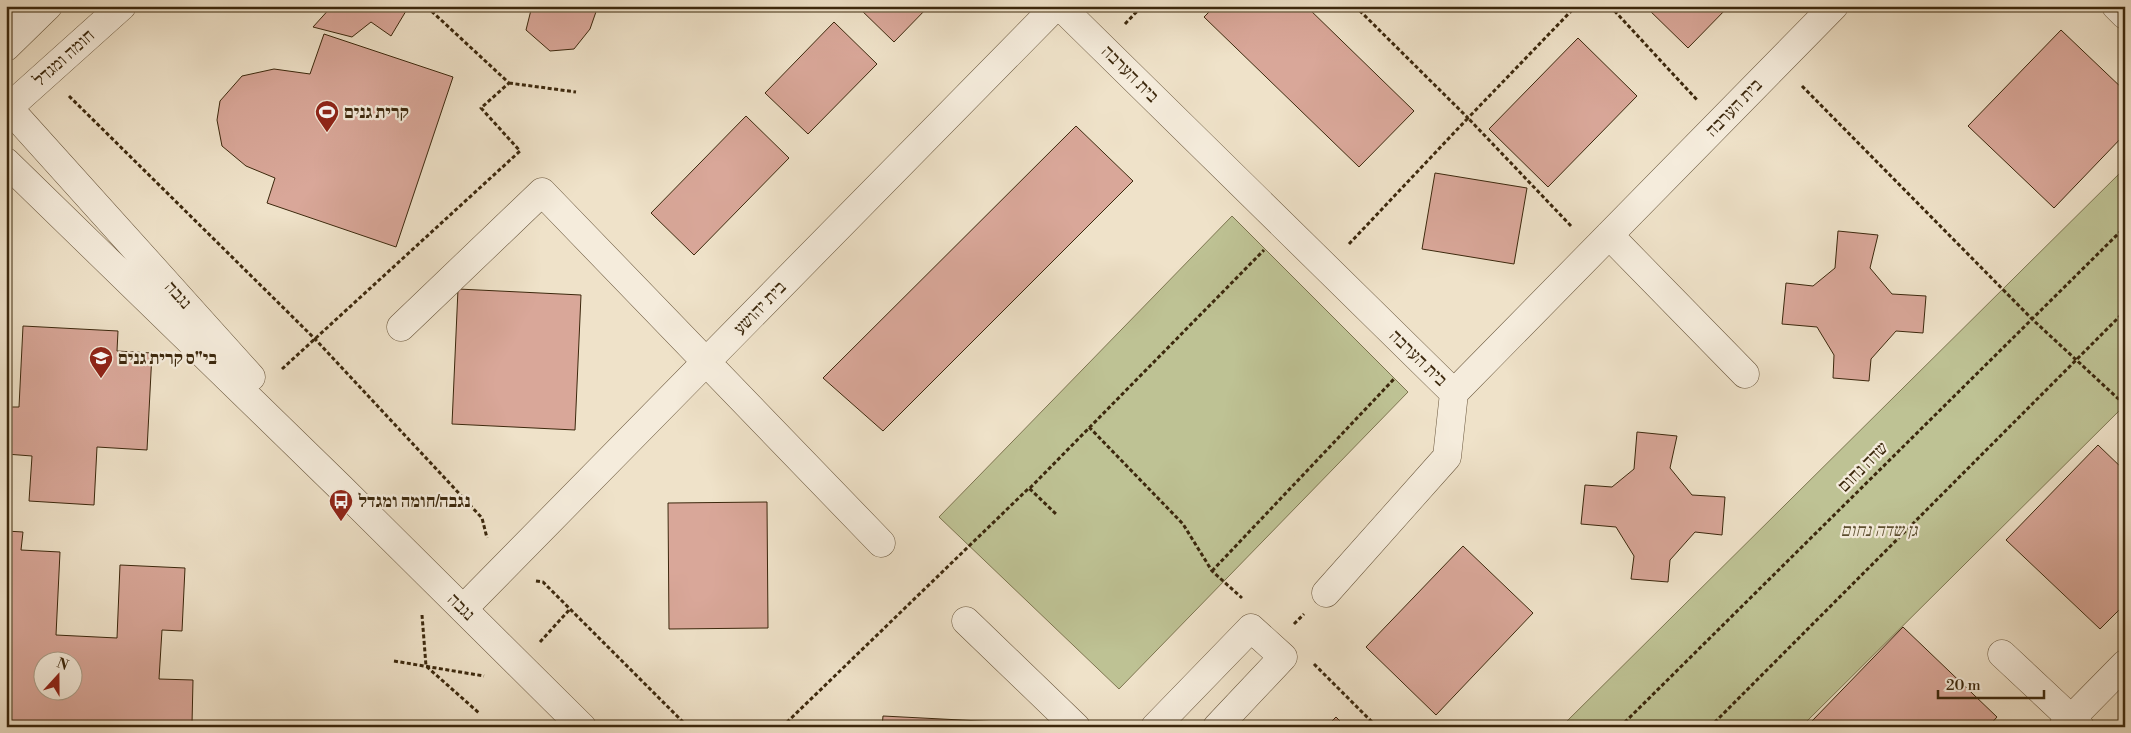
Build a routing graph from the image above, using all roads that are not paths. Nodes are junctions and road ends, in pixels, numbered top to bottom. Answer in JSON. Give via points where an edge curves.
{"nodes":[{"id":1,"x":30,"y":6,"type":"edge"},
{"id":2,"x":48,"y":6,"type":"edge"},
{"id":3,"x":122,"y":6,"type":"edge"},
{"id":4,"x":1056,"y":6,"type":"edge"},
{"id":5,"x":1060,"y":6,"type":"edge"},
{"id":6,"x":1834,"y":6,"type":"edge"},
{"id":7,"x":2116,"y":6,"type":"edge"},
{"id":8,"x":6,"y":14,"type":"edge"},
{"id":9,"x":2125,"y":15,"type":"edge"},
{"id":10,"x":6,"y":47,"type":"edge"},
{"id":11,"x":7,"y":107,"type":"edge"},
{"id":12,"x":6,"y":162,"type":"edge"},
{"id":13,"x":1602,"y":243,"type":"junction"},
{"id":14,"x":401,"y":327,"type":"dead end"},
{"id":15,"x":706,"y":363,"type":"junction"},
{"id":16,"x":1746,"y":374,"type":"dead end"},
{"id":17,"x":1454,"y":393,"type":"junction"},
{"id":18,"x":341,"y":488,"type":"junction"},
{"id":19,"x":881,"y":543,"type":"dead end"},
{"id":20,"x":1326,"y":593,"type":"road end"},
{"id":21,"x":463,"y":609,"type":"junction"},
{"id":22,"x":966,"y":621,"type":"dead end"},
{"id":23,"x":2002,"y":654,"type":"dead end"},
{"id":24,"x":2125,"y":664,"type":"edge"},
{"id":25,"x":2071,"y":724,"type":"edge"},
{"id":26,"x":582,"y":727,"type":"edge"},
{"id":27,"x":1076,"y":727,"type":"edge"},
{"id":28,"x":1155,"y":727,"type":"edge"},
{"id":29,"x":1217,"y":727,"type":"edge"}],
"edges":[{"from":1,"to":8,"type":"street"},
{"from":2,"to":10,"type":"street"},
{"from":3,"to":11,"type":"street","name":"חומה ומגדל"},
{"from":4,"to":15,"type":"street","name":"בית יהושע"},
{"from":5,"to":17,"type":"street","name":"בית הערבה"},
{"from":6,"to":13,"type":"street","name":"בית הערבה"},
{"from":7,"to":9,"type":"street"},
{"from":11,"to":18,"type":"street","name":"נגבה","via":[[262,388]]},
{"from":12,"to":18,"type":"street","name":"נגבה"},
{"from":13,"to":16,"type":"street"},
{"from":13,"to":17,"type":"street","name":"בית הערבה"},
{"from":14,"to":15,"type":"street","via":[[542,192]]},
{"from":15,"to":19,"type":"street"},
{"from":15,"to":21,"type":"street","name":"בית יהושע"},
{"from":17,"to":20,"type":"street","via":[[1447,457]]},
{"from":18,"to":21,"type":"street","name":"נגבה"},
{"from":21,"to":26,"type":"street","name":"נגבה"},
{"from":22,"to":27,"type":"street"},
{"from":23,"to":25,"type":"street"},
{"from":24,"to":25,"type":"street"},
{"from":28,"to":29,"type":"street","via":[[1251,628],[1296,658]]}]}
